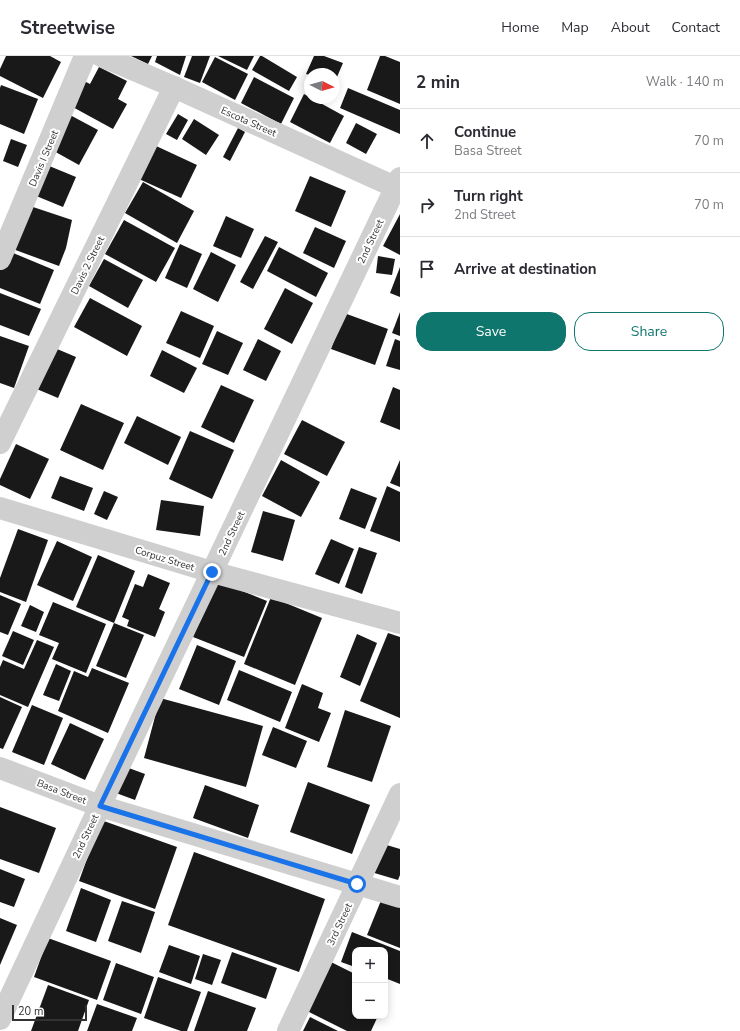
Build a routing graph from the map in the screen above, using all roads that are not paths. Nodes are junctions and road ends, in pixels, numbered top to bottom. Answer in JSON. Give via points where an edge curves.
{"nodes":[{"id":1,"x":85,"y":56,"type":"edge"},
{"id":2,"x":101,"y":56,"type":"edge"},
{"id":3,"x":174,"y":88,"type":"junction"},
{"id":4,"x":398,"y":182,"type":"edge"},
{"id":5,"x":0,"y":259,"type":"edge"},
{"id":6,"x":0,"y":443,"type":"edge"},
{"id":7,"x":0,"y":508,"type":"edge"},
{"id":8,"x":212,"y":572,"type":"junction"},
{"id":9,"x":400,"y":623,"type":"edge"},
{"id":10,"x":0,"y":768,"type":"edge"},
{"id":11,"x":400,"y":794,"type":"edge"},
{"id":12,"x":100,"y":806,"type":"junction"},
{"id":13,"x":357,"y":884,"type":"junction"},
{"id":14,"x":400,"y":897,"type":"edge"},
{"id":15,"x":0,"y":1019,"type":"edge"},
{"id":16,"x":288,"y":1031,"type":"edge"}],
"edges":[{"from":1,"to":5,"type":"street","name":"Davis I Street"},
{"from":2,"to":3,"type":"street","name":"Escota Street"},
{"from":3,"to":4,"type":"street","name":"Escota Street"},
{"from":3,"to":6,"type":"street","name":"Davis 2 Street"},
{"from":4,"to":8,"type":"street","name":"2nd Street"},
{"from":7,"to":8,"type":"street","name":"Corpuz Street"},
{"from":8,"to":9,"type":"street","name":"Corpuz Street"},
{"from":8,"to":12,"type":"street","name":"2nd Street"},
{"from":10,"to":12,"type":"street","name":"Basa Street"},
{"from":11,"to":13,"type":"street","name":"3rd Street"},
{"from":12,"to":13,"type":"street","name":"Basa Street"},
{"from":12,"to":15,"type":"street","name":"2nd Street"},
{"from":13,"to":14,"type":"street","name":"Basa Street"},
{"from":13,"to":16,"type":"street","name":"3rd Street"}]}
